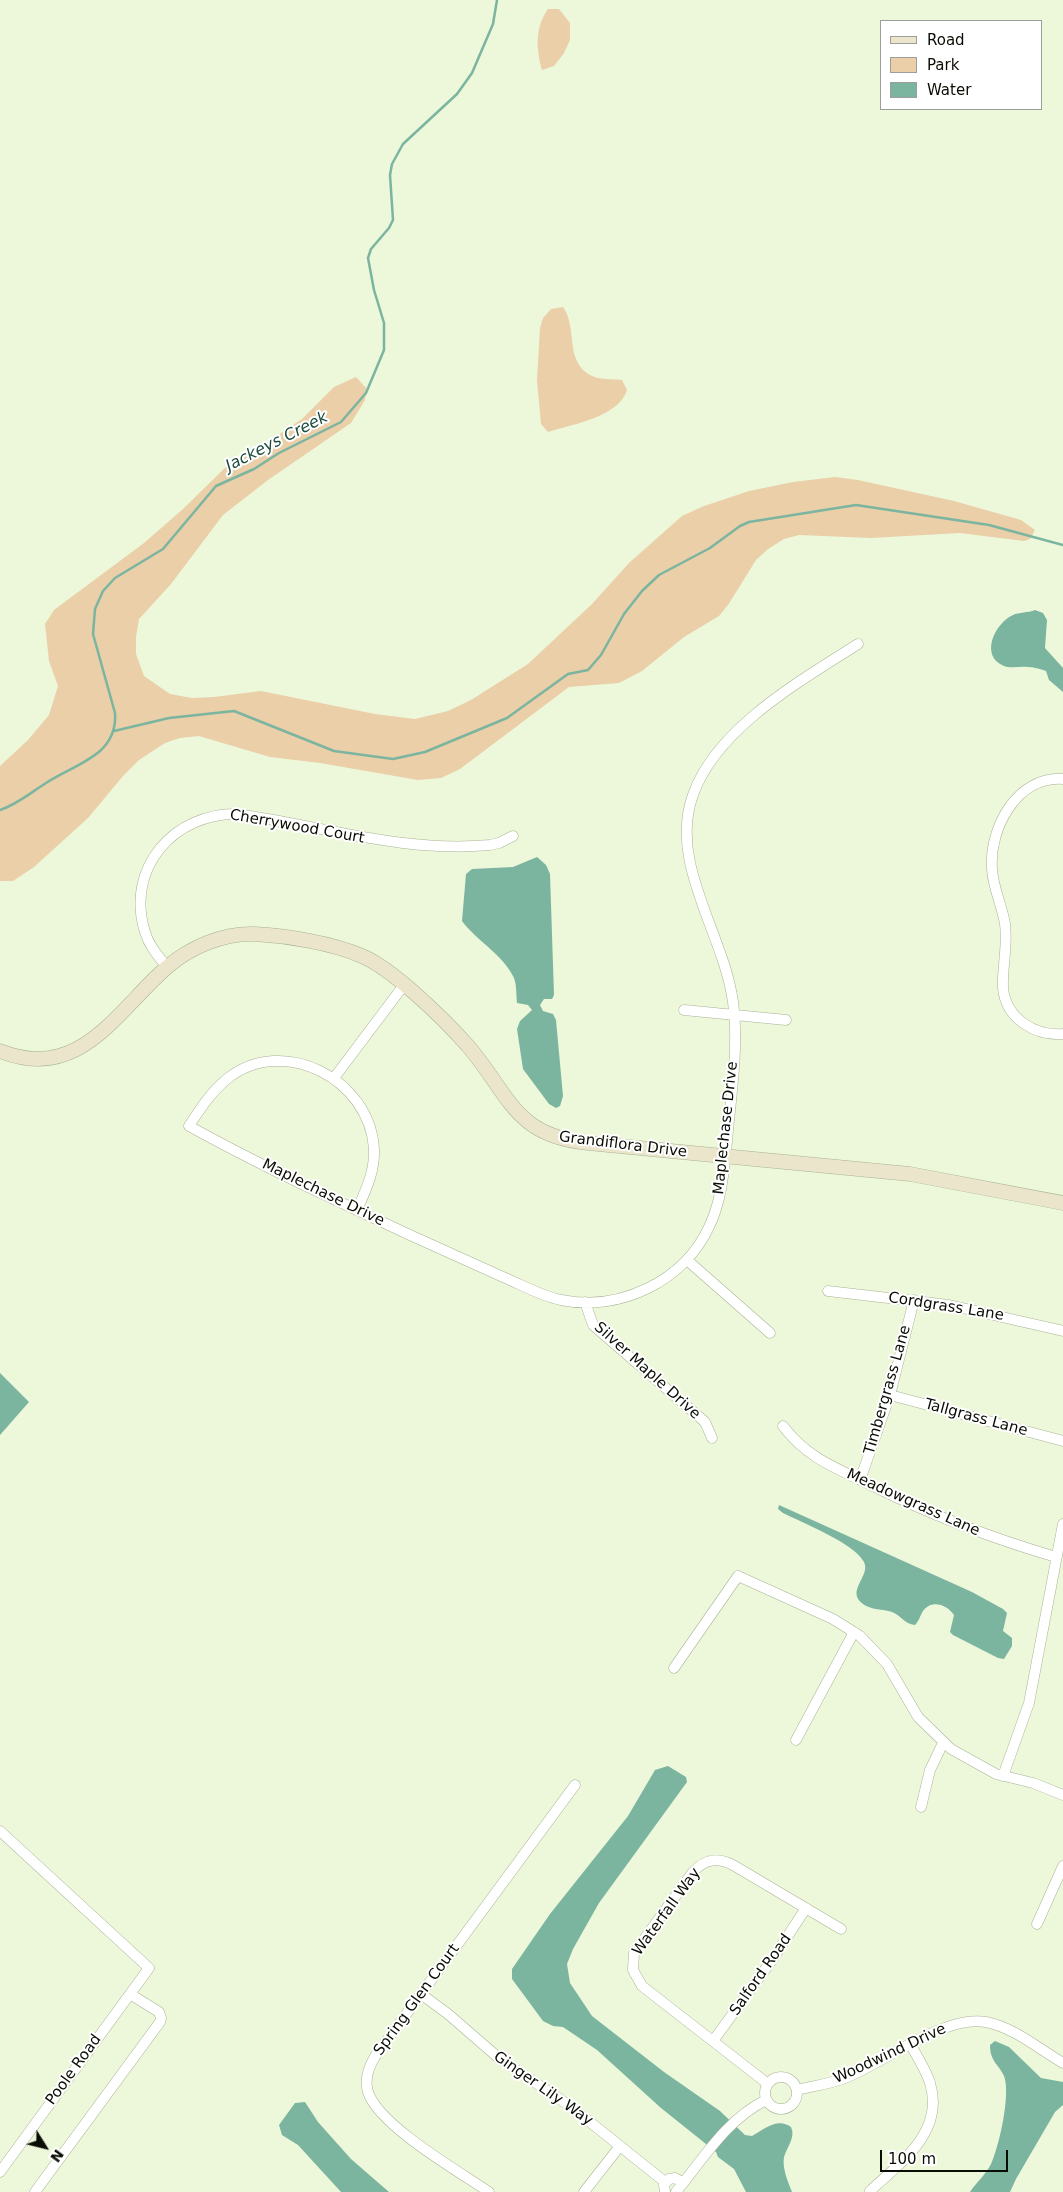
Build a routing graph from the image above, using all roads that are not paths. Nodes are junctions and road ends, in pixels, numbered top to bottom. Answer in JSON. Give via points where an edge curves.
{"nodes":[{"id":1,"x":858,"y":644,"type":"dead end"},
{"id":2,"x":1063,"y":779,"type":"edge"},
{"id":3,"x":512,"y":836,"type":"dead end"},
{"id":4,"x":166,"y":967,"type":"junction"},
{"id":5,"x":404,"y":985,"type":"junction"},
{"id":6,"x":684,"y":1010,"type":"dead end"},
{"id":7,"x":735,"y":1015,"type":"junction"},
{"id":8,"x":786,"y":1020,"type":"dead end"},
{"id":9,"x":1063,"y":1034,"type":"edge"},
{"id":10,"x":0,"y":1051,"type":"edge"},
{"id":11,"x":334,"y":1078,"type":"junction"},
{"id":12,"x":725,"y":1157,"type":"junction"},
{"id":13,"x":1063,"y":1202,"type":"edge"},
{"id":14,"x":357,"y":1210,"type":"junction"},
{"id":15,"x":687,"y":1260,"type":"junction"},
{"id":16,"x":828,"y":1291,"type":"dead end"},
{"id":17,"x":914,"y":1300,"type":"junction"},
{"id":18,"x":585,"y":1302,"type":"junction"},
{"id":19,"x":1063,"y":1330,"type":"edge"},
{"id":20,"x":770,"y":1333,"type":"dead end"},
{"id":21,"x":890,"y":1395,"type":"junction"},
{"id":22,"x":783,"y":1426,"type":"dead end"},
{"id":23,"x":712,"y":1438,"type":"dead end"},
{"id":24,"x":1063,"y":1441,"type":"edge"},
{"id":25,"x":860,"y":1480,"type":"junction"},
{"id":26,"x":1063,"y":1524,"type":"edge"},
{"id":27,"x":1056,"y":1557,"type":"junction"},
{"id":28,"x":854,"y":1632,"type":"junction"},
{"id":29,"x":674,"y":1668,"type":"dead end"},
{"id":30,"x":796,"y":1740,"type":"dead end"},
{"id":31,"x":943,"y":1743,"type":"junction"},
{"id":32,"x":1003,"y":1776,"type":"junction"},
{"id":33,"x":574,"y":1786,"type":"dead end"},
{"id":34,"x":1063,"y":1795,"type":"edge"},
{"id":35,"x":921,"y":1807,"type":"dead end"},
{"id":36,"x":0,"y":1831,"type":"edge"},
{"id":37,"x":1063,"y":1866,"type":"edge"},
{"id":38,"x":806,"y":1908,"type":"junction"},
{"id":39,"x":1037,"y":1924,"type":"dead end"},
{"id":40,"x":841,"y":1929,"type":"dead end"},
{"id":41,"x":130,"y":1994,"type":"junction"},
{"id":42,"x":421,"y":1994,"type":"junction"},
{"id":43,"x":713,"y":2040,"type":"junction"},
{"id":44,"x":911,"y":2045,"type":"junction"},
{"id":45,"x":1063,"y":2063,"type":"edge"},
{"id":46,"x":768,"y":2084,"type":"junction"},
{"id":47,"x":797,"y":2090,"type":"junction"},
{"id":48,"x":766,"y":2100,"type":"junction"},
{"id":49,"x":620,"y":2146,"type":"junction"},
{"id":50,"x":0,"y":2172,"type":"edge"},
{"id":51,"x":683,"y":2183,"type":"junction"},
{"id":52,"x":665,"y":2187,"type":"edge"},
{"id":53,"x":870,"y":2191,"type":"edge"},
{"id":54,"x":35,"y":2192,"type":"edge"},
{"id":55,"x":490,"y":2192,"type":"edge"},
{"id":56,"x":584,"y":2192,"type":"edge"},
{"id":57,"x":676,"y":2192,"type":"edge"}],
"edges":[{"from":1,"to":7,"type":"street","name":"Maplechase Drive","via":[[759,711],[714,758],[693,794],[686,836],[689,861],[724,958]]},
{"from":2,"to":9,"type":"street","via":[[1039,781],[1017,797],[1000,824],[991,856],[1005,923],[1003,989],[1008,1004],[1027,1026],[1046,1033]]},
{"from":3,"to":4,"type":"street","name":"Cherrywood Court","via":[[490,845],[429,847],[238,814],[218,814],[195,821],[183,827],[161,847],[142,883],[140,907],[144,931]]},
{"from":4,"to":5,"type":"street","name":"Grandiflora Drive","via":[[196,947],[211,942],[240,934],[263,935],[350,951],[384,968]]},
{"from":4,"to":10,"type":"street","name":"Grandiflora Drive","via":[[112,1024],[75,1051],[42,1059]]},
{"from":5,"to":11,"type":"street"},
{"from":5,"to":12,"type":"street","name":"Grandiflora Drive","via":[[467,1045],[515,1111],[538,1130],[575,1142]]},
{"from":6,"to":7,"type":"street"},
{"from":7,"to":8,"type":"street"},
{"from":7,"to":12,"type":"street","name":"Maplechase Drive","via":[[735,1052]]},
{"from":11,"to":14,"type":"street","via":[[359,1104],[372,1136],[374,1162],[371,1177]]},
{"from":11,"to":14,"type":"street","name":"Maplechase Drive","via":[[297,1063],[274,1061],[249,1067],[227,1078],[189,1126]]},
{"from":12,"to":13,"type":"street","name":"Grandiflora Drive","via":[[910,1174]]},
{"from":12,"to":15,"type":"street","name":"Maplechase Drive","via":[[715,1213]]},
{"from":14,"to":18,"type":"street","name":"Maplechase Drive","via":[[548,1296]]},
{"from":15,"to":18,"type":"street","name":"Maplechase Drive","via":[[663,1280],[635,1294]]},
{"from":15,"to":20,"type":"street"},
{"from":16,"to":17,"type":"street","name":"Cordgrass Lane"},
{"from":17,"to":19,"type":"street","name":"Cordgrass Lane"},
{"from":17,"to":21,"type":"street","name":"Timbergrass Lane"},
{"from":18,"to":23,"type":"street","name":"Silver Maple Drive","via":[[593,1325],[705,1422]]},
{"from":21,"to":24,"type":"street","name":"Tallgrass Lane"},
{"from":21,"to":25,"type":"street","name":"Timbergrass Lane"},
{"from":22,"to":25,"type":"street","name":"Meadowgrass Lane","via":[[808,1453]]},
{"from":25,"to":27,"type":"street","name":"Meadowgrass Lane","via":[[954,1523]]},
{"from":26,"to":27,"type":"street"},
{"from":27,"to":32,"type":"street","via":[[1029,1703]]},
{"from":28,"to":29,"type":"street","via":[[833,1619],[738,1576]]},
{"from":28,"to":30,"type":"street"},
{"from":28,"to":31,"type":"street","via":[[882,1657],[918,1717]]},
{"from":31,"to":32,"type":"street","via":[[978,1766]]},
{"from":31,"to":35,"type":"street","via":[[930,1770]]},
{"from":32,"to":34,"type":"street"},
{"from":33,"to":42,"type":"street","name":"Spring Glen Court"},
{"from":36,"to":41,"type":"street","name":"Poole Road","via":[[149,1968]]},
{"from":37,"to":39,"type":"street"},
{"from":38,"to":40,"type":"street","name":"Waterfall Way"},
{"from":38,"to":43,"type":"street","name":"Salford Road"},
{"from":38,"to":43,"type":"street","name":"Waterfall Way","via":[[727,1862],[710,1860],[693,1872],[638,1946],[632,1965],[638,1981]]},
{"from":41,"to":50,"type":"street","name":"Poole Road"},
{"from":41,"to":54,"type":"street","via":[[159,2012],[160,2022]]},
{"from":42,"to":49,"type":"street","name":"Ginger Lily Way","via":[[500,2059],[570,2106]]},
{"from":42,"to":55,"type":"street","name":"Spring Glen Court","via":[[372,2062],[367,2077],[368,2091],[380,2109],[417,2144]]},
{"from":43,"to":46,"type":"street","name":"Waterfall Way"},
{"from":44,"to":45,"type":"street","name":"Woodwind Drive","via":[[954,2024],[976,2020],[1002,2027]]},
{"from":44,"to":47,"type":"street","name":"Woodwind Drive","via":[[844,2079]]},
{"from":44,"to":53,"type":"street","via":[[932,2091],[930,2124],[919,2144]]},
{"from":46,"to":47,"type":"street","via":[[777,2078],[786,2078]]},
{"from":46,"to":48,"type":"street"},
{"from":47,"to":48,"type":"street","via":[[795,2101],[785,2109],[774,2108]]},
{"from":48,"to":51,"type":"street","via":[[734,2121]]},
{"from":49,"to":52,"type":"street","name":"Ginger Lily Way"},
{"from":49,"to":56,"type":"street"},
{"from":51,"to":52,"type":"street","name":"Ginger Lily Way","via":[[675,2178]]},
{"from":51,"to":57,"type":"street"}]}
